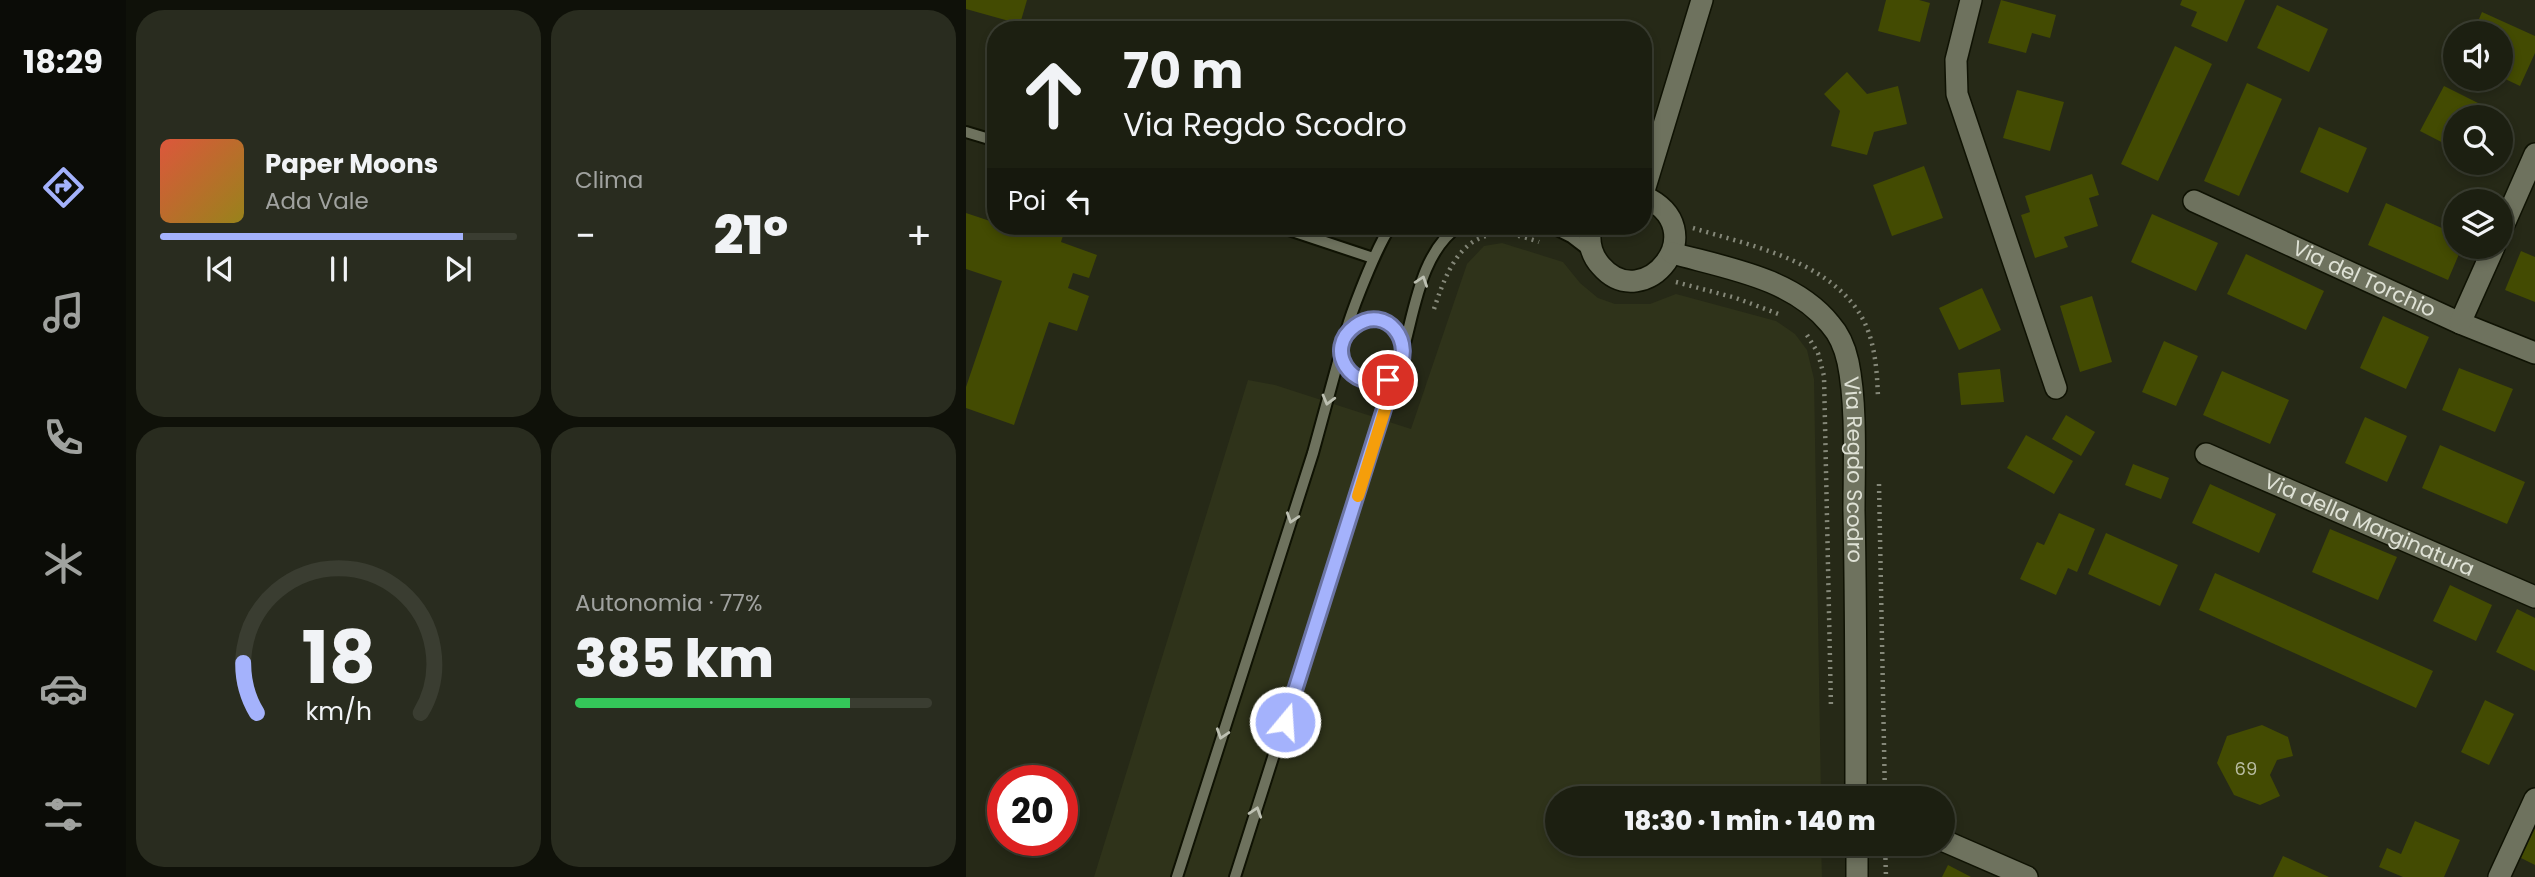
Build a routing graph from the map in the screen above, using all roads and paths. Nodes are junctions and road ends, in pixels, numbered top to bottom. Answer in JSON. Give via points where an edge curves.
{"nodes":[{"id":1,"x":1702,"y":0,"type":"edge"},
{"id":2,"x":1971,"y":0,"type":"edge"},
{"id":3,"x":966,"y":132,"type":"edge"},
{"id":4,"x":987,"y":138,"type":"edge"},
{"id":5,"x":2535,"y":153,"type":"edge"},
{"id":6,"x":1652,"y":165,"type":"edge"},
{"id":7,"x":1652,"y":200,"type":"edge"},
{"id":8,"x":2194,"y":201,"type":"dead end"},
{"id":9,"x":2513,"y":203,"type":"edge"},
{"id":10,"x":1690,"y":227,"type":"dead end"},
{"id":11,"x":1304,"y":235,"type":"edge"},
{"id":12,"x":1386,"y":235,"type":"edge"},
{"id":13,"x":1449,"y":235,"type":"edge"},
{"id":14,"x":1490,"y":235,"type":"edge"},
{"id":15,"x":1521,"y":235,"type":"edge"},
{"id":16,"x":1566,"y":235,"type":"edge"},
{"id":17,"x":1591,"y":235,"type":"edge"},
{"id":18,"x":1541,"y":243,"type":"dead end"},
{"id":19,"x":1672,"y":253,"type":"junction"},
{"id":20,"x":1373,"y":258,"type":"junction"},
{"id":21,"x":1595,"y":259,"type":"junction"},
{"id":22,"x":2489,"y":259,"type":"edge"},
{"id":23,"x":1664,"y":285,"type":"dead end"},
{"id":24,"x":1431,"y":318,"type":"dead end"},
{"id":25,"x":1789,"y":319,"type":"dead end"},
{"id":26,"x":2460,"y":323,"type":"junction"},
{"id":27,"x":1799,"y":327,"type":"dead end"},
{"id":28,"x":1343,"y":343,"type":"junction"},
{"id":29,"x":1404,"y":347,"type":"junction"},
{"id":30,"x":2535,"y":354,"type":"edge"},
{"id":31,"x":1395,"y":374,"type":"junction"},
{"id":32,"x":2056,"y":388,"type":"dead end"},
{"id":33,"x":1878,"y":405,"type":"dead end"},
{"id":34,"x":2206,"y":454,"type":"dead end"},
{"id":35,"x":1879,"y":483,"type":"dead end"},
{"id":36,"x":2535,"y":597,"type":"edge"},
{"id":37,"x":1831,"y":717,"type":"dead end"},
{"id":38,"x":1856,"y":786,"type":"edge"},
{"id":39,"x":1885,"y":786,"type":"edge"},
{"id":40,"x":2535,"y":799,"type":"edge"},
{"id":41,"x":1955,"y":846,"type":"edge"},
{"id":42,"x":1857,"y":856,"type":"edge"},
{"id":43,"x":1885,"y":856,"type":"edge"},
{"id":44,"x":1177,"y":877,"type":"edge"},
{"id":45,"x":1235,"y":877,"type":"edge"},
{"id":46,"x":1857,"y":877,"type":"edge"},
{"id":47,"x":1885,"y":877,"type":"edge"},
{"id":48,"x":2027,"y":877,"type":"edge"},
{"id":49,"x":2499,"y":877,"type":"edge"}],
"edges":[{"from":1,"to":6,"type":"street"},
{"from":2,"to":32,"type":"street","via":[[1955,60],[1957,94]]},
{"from":3,"to":4,"type":"lane"},
{"from":5,"to":9,"type":"street"},
{"from":7,"to":19,"type":"street","via":[[1673,225]]},
{"from":8,"to":26,"type":"street","name":"Via del Torchio"},
{"from":10,"to":33,"type":"path","via":[[1794,262],[1838,290],[1858,311],[1871,342]]},
{"from":11,"to":20,"type":"lane"},
{"from":12,"to":20,"type":"lane"},
{"from":29,"to":13,"type":"lane","one_way":true,"via":[[1429,264]]},
{"from":14,"to":24,"type":"path","via":[[1466,246],[1450,266]]},
{"from":15,"to":18,"type":"path"},
{"from":16,"to":21,"type":"lane"},
{"from":17,"to":21,"type":"street"},
{"from":19,"to":21,"type":"street","via":[[1655,274],[1642,280],[1615,278]]},
{"from":19,"to":38,"type":"street","name":"Via Regdo Scodro","via":[[1747,274],[1794,294],[1824,317],[1845,350],[1852,391],[1854,467]]},
{"from":20,"to":28,"type":"lane"},
{"from":22,"to":26,"type":"street"},
{"from":23,"to":25,"type":"path","via":[[1675,281]]},
{"from":26,"to":30,"type":"street","name":"Via del Torchio"},
{"from":27,"to":37,"type":"path","via":[[1818,354],[1825,376]]},
{"from":28,"to":29,"type":"lane","via":[[1356,325],[1382,321],[1397,331]]},
{"from":28,"to":31,"type":"lane","via":[[1345,367],[1359,380],[1378,383]]},
{"from":28,"to":44,"type":"lane","one_way":true,"via":[[1313,453]]},
{"from":29,"to":31,"type":"lane"},
{"from":45,"to":31,"type":"lane","one_way":true},
{"from":34,"to":36,"type":"street","name":"Via della Marginatura"},
{"from":35,"to":39,"type":"path"},
{"from":40,"to":49,"type":"street"},
{"from":41,"to":48,"type":"street"},
{"from":42,"to":46,"type":"street"},
{"from":43,"to":47,"type":"path"}]}
